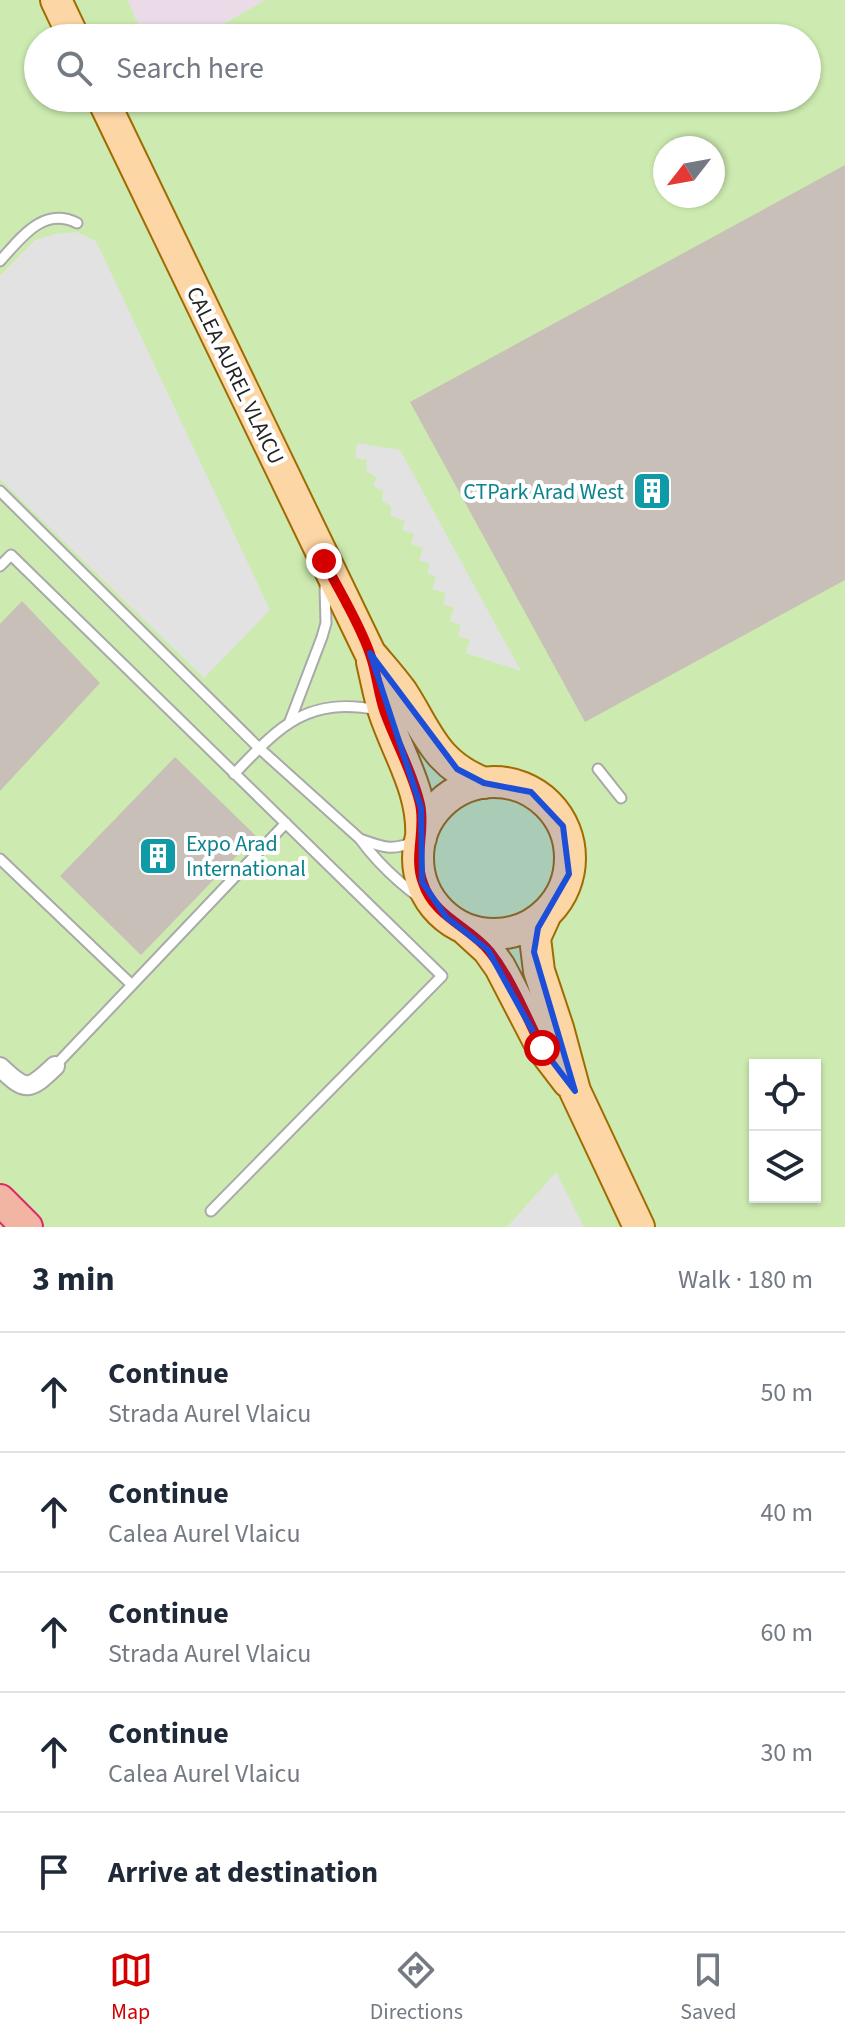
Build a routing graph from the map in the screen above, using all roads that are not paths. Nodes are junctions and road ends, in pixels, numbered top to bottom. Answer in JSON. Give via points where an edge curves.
{"nodes":[{"id":1,"x":56,"y":0,"type":"edge"},
{"id":2,"x":67,"y":24,"type":"edge"},
{"id":3,"x":109,"y":112,"type":"edge"},
{"id":4,"x":77,"y":223,"type":"dead end"},
{"id":5,"x":0,"y":261,"type":"edge"},
{"id":6,"x":0,"y":491,"type":"edge"},
{"id":7,"x":324,"y":561,"type":"junction"},
{"id":8,"x":0,"y":566,"type":"edge"},
{"id":9,"x":370,"y":653,"type":"junction"},
{"id":10,"x":384,"y":711,"type":"junction"},
{"id":11,"x":290,"y":721,"type":"junction"},
{"id":12,"x":259,"y":748,"type":"junction"},
{"id":13,"x":598,"y":769,"type":"dead end"},
{"id":14,"x":234,"y":774,"type":"junction"},
{"id":15,"x":484,"y":783,"type":"junction"},
{"id":16,"x":621,"y":798,"type":"dead end"},
{"id":17,"x":286,"y":823,"type":"junction"},
{"id":18,"x":360,"y":839,"type":"junction"},
{"id":19,"x":420,"y":840,"type":"junction"},
{"id":20,"x":0,"y":859,"type":"edge"},
{"id":21,"x":545,"y":916,"type":"junction"},
{"id":22,"x":455,"y":923,"type":"junction"},
{"id":23,"x":132,"y":985,"type":"junction"},
{"id":24,"x":55,"y":1066,"type":"joint"},
{"id":25,"x":0,"y":1067,"type":"edge"},
{"id":26,"x":575,"y":1091,"type":"junction"},
{"id":27,"x":0,"y":1200,"type":"edge"},
{"id":28,"x":211,"y":1211,"type":"dead end"},
{"id":29,"x":27,"y":1227,"type":"edge"},
{"id":30,"x":639,"y":1227,"type":"edge"}],
"edges":[{"from":1,"to":2,"type":"main road"},
{"from":3,"to":7,"type":"main road","name":"CALEA AUREL VLAICU"},
{"from":4,"to":5,"type":"lane","via":[[65,217],[33,227]]},
{"from":6,"to":12,"type":"lane"},
{"from":7,"to":9,"type":"main road","name":"CALEA AUREL VLAICU"},
{"from":7,"to":11,"type":"lane","via":[[326,623]]},
{"from":8,"to":14,"type":"lane","via":[[11,555]]},
{"from":9,"to":10,"type":"main road"},
{"from":9,"to":15,"type":"main road","via":[[443,759]]},
{"from":10,"to":11,"type":"lane","via":[[326,706]]},
{"from":10,"to":19,"type":"main road","via":[[417,792]]},
{"from":11,"to":12,"type":"lane"},
{"from":12,"to":14,"type":"lane"},
{"from":12,"to":18,"type":"lane"},
{"from":13,"to":16,"type":"lane"},
{"from":14,"to":17,"type":"lane"},
{"from":15,"to":19,"type":"main road","via":[[445,800]]},
{"from":15,"to":21,"type":"main road","via":[[508,783],[531,792],[550,806],[563,826],[569,874]]},
{"from":17,"to":23,"type":"lane"},
{"from":17,"to":28,"type":"lane","via":[[442,976]]},
{"from":18,"to":19,"type":"lane","via":[[386,849]]},
{"from":18,"to":22,"type":"lane","via":[[404,888]]},
{"from":19,"to":22,"type":"main road","via":[[422,882],[431,901]]},
{"from":20,"to":23,"type":"lane"},
{"from":21,"to":22,"type":"main road","via":[[508,934],[487,934]]},
{"from":21,"to":26,"type":"main road","via":[[534,952]]},
{"from":22,"to":26,"type":"main road","via":[[488,950],[542,1048]]},
{"from":23,"to":24,"type":"lane"},
{"from":24,"to":25,"type":"street","via":[[29,1086]]},
{"from":26,"to":30,"type":"main road"},
{"from":27,"to":29,"type":"highway"}]}
